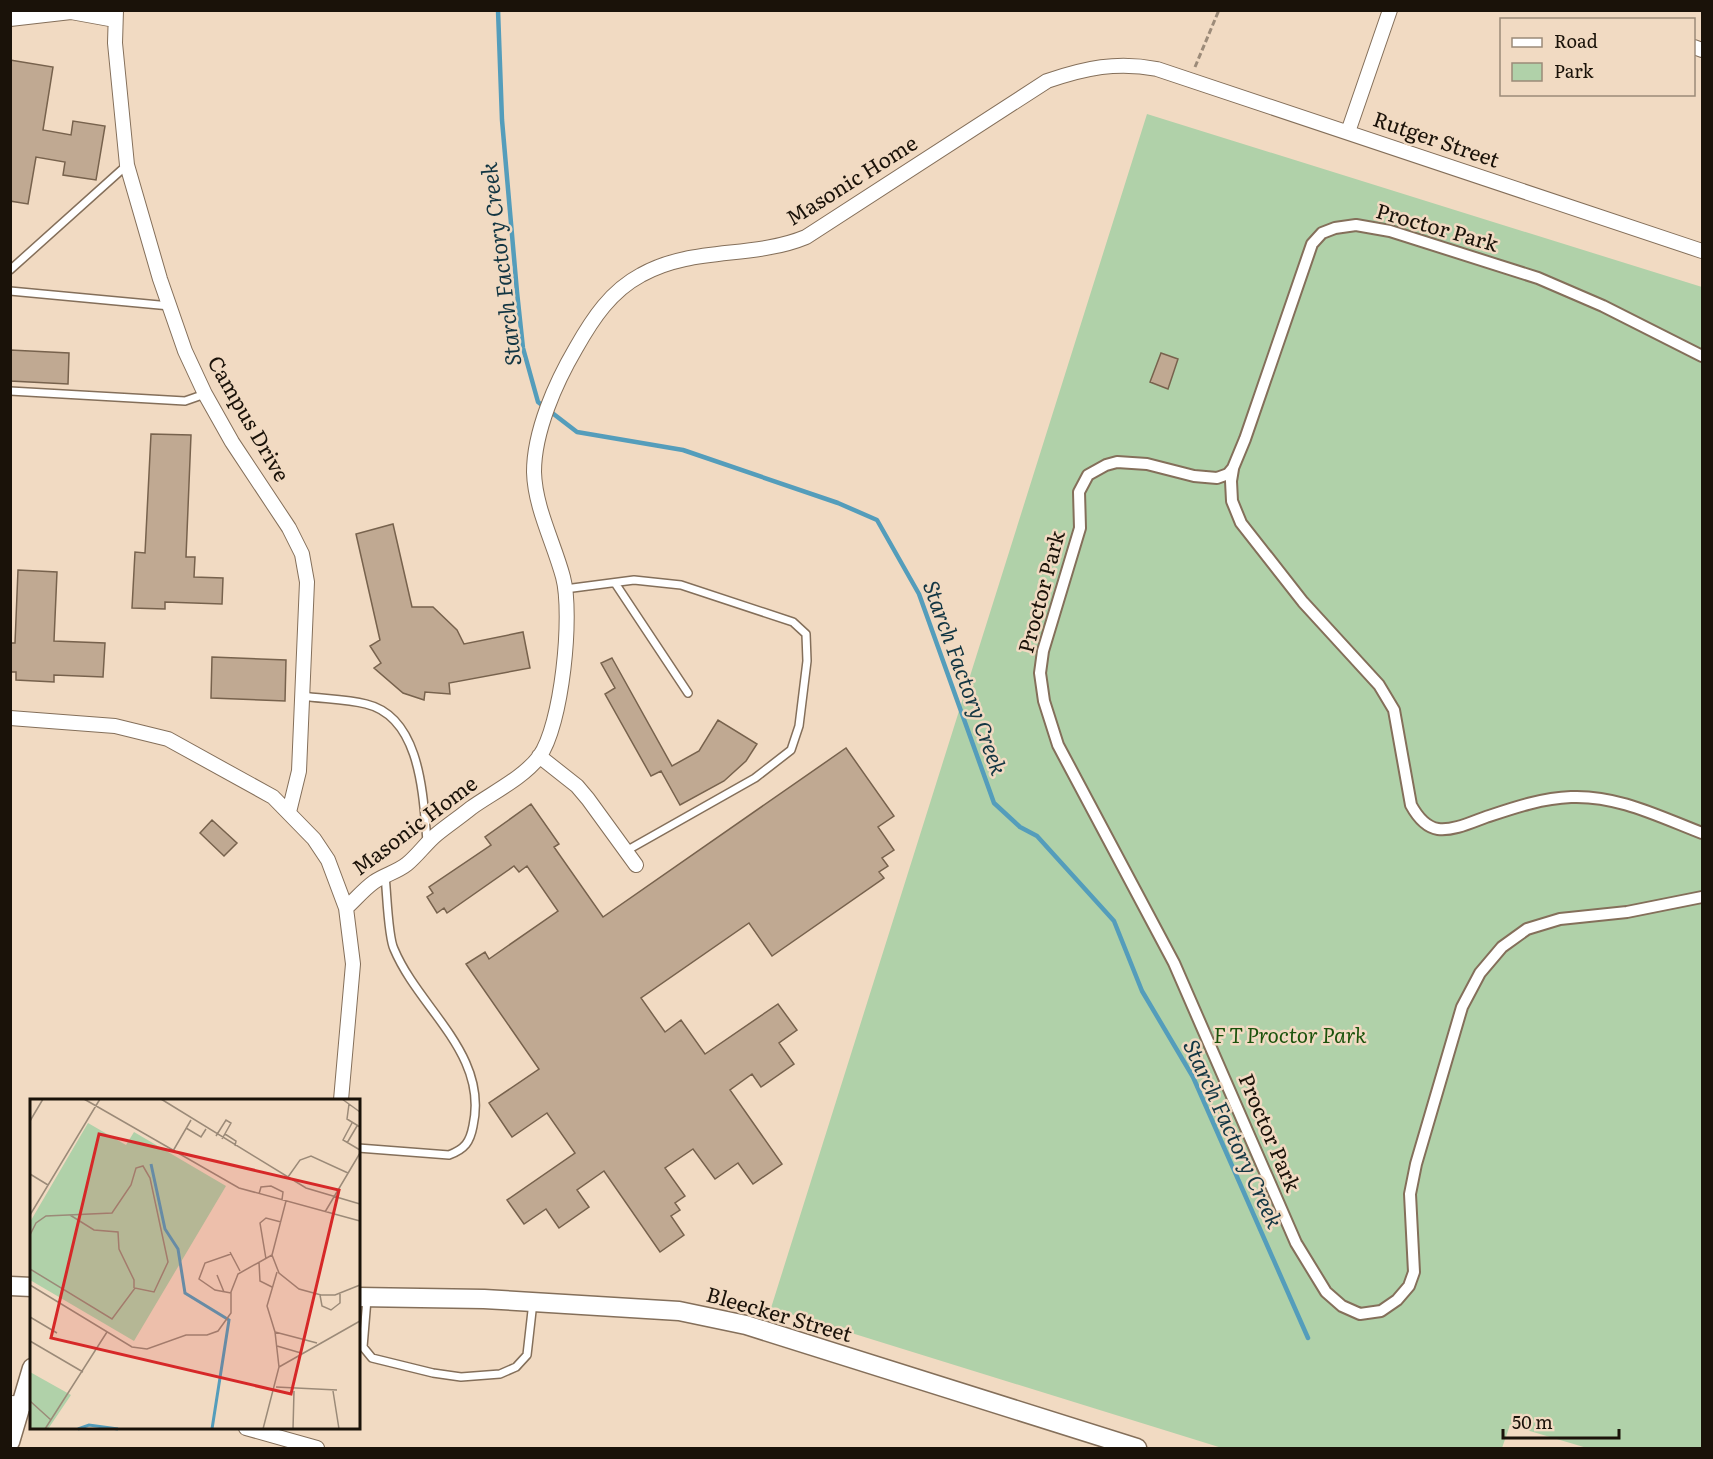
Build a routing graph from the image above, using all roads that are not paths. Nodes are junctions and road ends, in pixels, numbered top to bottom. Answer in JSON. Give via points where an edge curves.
{"nodes":[{"id":1,"x":1390,"y":10,"type":"edge"},
{"id":2,"x":116,"y":15,"type":"edge"},
{"id":3,"x":10,"y":19,"type":"edge"},
{"id":4,"x":1157,"y":69,"type":"joint"},
{"id":5,"x":1348,"y":132,"type":"junction"},
{"id":6,"x":127,"y":165,"type":"junction"},
{"id":7,"x":1702,"y":251,"type":"edge"},
{"id":8,"x":10,"y":270,"type":"edge"},
{"id":9,"x":10,"y":291,"type":"edge"},
{"id":10,"x":170,"y":306,"type":"junction"},
{"id":11,"x":1702,"y":356,"type":"edge"},
{"id":12,"x":10,"y":391,"type":"edge"},
{"id":13,"x":205,"y":394,"type":"junction"},
{"id":14,"x":1233,"y":468,"type":"junction"},
{"id":15,"x":615,"y":583,"type":"junction"},
{"id":16,"x":566,"y":590,"type":"junction"},
{"id":17,"x":688,"y":693,"type":"dead end"},
{"id":18,"x":302,"y":696,"type":"junction"},
{"id":19,"x":10,"y":718,"type":"edge"},
{"id":20,"x":539,"y":756,"type":"junction"},
{"id":21,"x":289,"y":812,"type":"junction"},
{"id":22,"x":1702,"y":833,"type":"edge"},
{"id":23,"x":427,"y":844,"type":"junction"},
{"id":24,"x":626,"y":851,"type":"junction"},
{"id":25,"x":636,"y":865,"type":"dead end"},
{"id":26,"x":385,"y":876,"type":"junction"},
{"id":27,"x":1702,"y":897,"type":"edge"},
{"id":28,"x":346,"y":908,"type":"junction"},
{"id":29,"x":341,"y":1099,"type":"edge"},
{"id":30,"x":360,"y":1148,"type":"edge"},
{"id":31,"x":10,"y":1286,"type":"edge"},
{"id":32,"x":30,"y":1287,"type":"edge"},
{"id":33,"x":363,"y":1297,"type":"edge"},
{"id":34,"x":532,"y":1302,"type":"junction"},
{"id":35,"x":30,"y":1375,"type":"edge"},
{"id":36,"x":21,"y":1404,"type":"edge"},
{"id":37,"x":249,"y":1429,"type":"edge"},
{"id":38,"x":10,"y":1442,"type":"edge"},
{"id":39,"x":317,"y":1449,"type":"edge"},
{"id":40,"x":1137,"y":1449,"type":"edge"}],
"edges":[{"from":1,"to":5,"type":"street"},
{"from":2,"to":3,"type":"street","via":[[71,12]]},
{"from":2,"to":6,"type":"street","name":"Campus Drive"},
{"from":4,"to":5,"type":"street","name":"Rutger Street"},
{"from":4,"to":16,"type":"street","name":"Masonic Home","via":[[1116,64],[1047,81],[806,237],[784,246],[699,255],[662,265],[620,289],[596,314],[569,361],[536,451],[538,497]]},
{"from":5,"to":7,"type":"street","name":"Rutger Street"},
{"from":6,"to":8,"type":"lane"},
{"from":6,"to":10,"type":"street","name":"Campus Drive"},
{"from":9,"to":10,"type":"lane"},
{"from":10,"to":13,"type":"street","name":"Campus Drive"},
{"from":11,"to":14,"type":"street","name":"Proctor Park","via":[[1538,278],[1390,231],[1356,225],[1335,228],[1322,233],[1312,244]]},
{"from":12,"to":13,"type":"lane","via":[[185,401]]},
{"from":13,"to":18,"type":"street","name":"Campus Drive","via":[[290,528],[302,554],[307,582]]},
{"from":14,"to":22,"type":"street","name":"Proctor Park","via":[[1232,501],[1241,523],[1303,602],[1379,685],[1394,710],[1411,805],[1428,826],[1457,827],[1523,805],[1570,797],[1624,803]]},
{"from":14,"to":27,"type":"street","name":"Proctor Park","via":[[1228,474],[1206,478],[1164,467],[1118,462],[1088,475],[1079,492],[1080,528],[1040,673],[1044,702],[1058,745],[1174,963],[1296,1243],[1326,1292],[1359,1314],[1381,1311],[1409,1286],[1414,1272],[1410,1194],[1416,1164],[1462,1007],[1480,974],[1502,947],[1527,929],[1560,919],[1627,912]]},
{"from":15,"to":16,"type":"lane"},
{"from":15,"to":17,"type":"lane"},
{"from":15,"to":24,"type":"lane","via":[[634,580],[681,585],[793,622],[806,634],[807,661],[799,726],[791,750],[755,778]]},
{"from":16,"to":20,"type":"street","name":"Masonic Home","via":[[564,670],[551,730]]},
{"from":18,"to":21,"type":"street","name":"Campus Drive","via":[[299,771]]},
{"from":18,"to":23,"type":"lane","via":[[367,704],[388,715],[414,752]]},
{"from":19,"to":21,"type":"street","name":"Masonic Home","via":[[115,726],[168,739],[273,797]]},
{"from":20,"to":23,"type":"street","name":"Masonic Home"},
{"from":20,"to":24,"type":"street","via":[[577,786]]},
{"from":21,"to":28,"type":"street","name":"Masonic Home","via":[[328,860]]},
{"from":23,"to":26,"type":"street","name":"Masonic Home","via":[[407,865]]},
{"from":24,"to":25,"type":"street"},
{"from":26,"to":28,"type":"street","name":"Masonic Home"},
{"from":26,"to":30,"type":"lane","via":[[392,945],[406,976],[456,1044],[474,1081],[478,1107],[470,1141],[461,1151],[449,1155]]},
{"from":28,"to":29,"type":"street","name":"Masonic Home","via":[[353,964]]},
{"from":31,"to":32,"type":"street"},
{"from":33,"to":34,"type":"street","name":"Bleecker Street"},
{"from":33,"to":34,"type":"lane","via":[[363,1347],[372,1358],[461,1377],[500,1374],[516,1367],[527,1355]]},
{"from":34,"to":40,"type":"street","name":"Bleecker Street","via":[[679,1311],[746,1325]]},
{"from":35,"to":36,"type":"street"},
{"from":36,"to":38,"type":"street"},
{"from":37,"to":39,"type":"street"}]}
